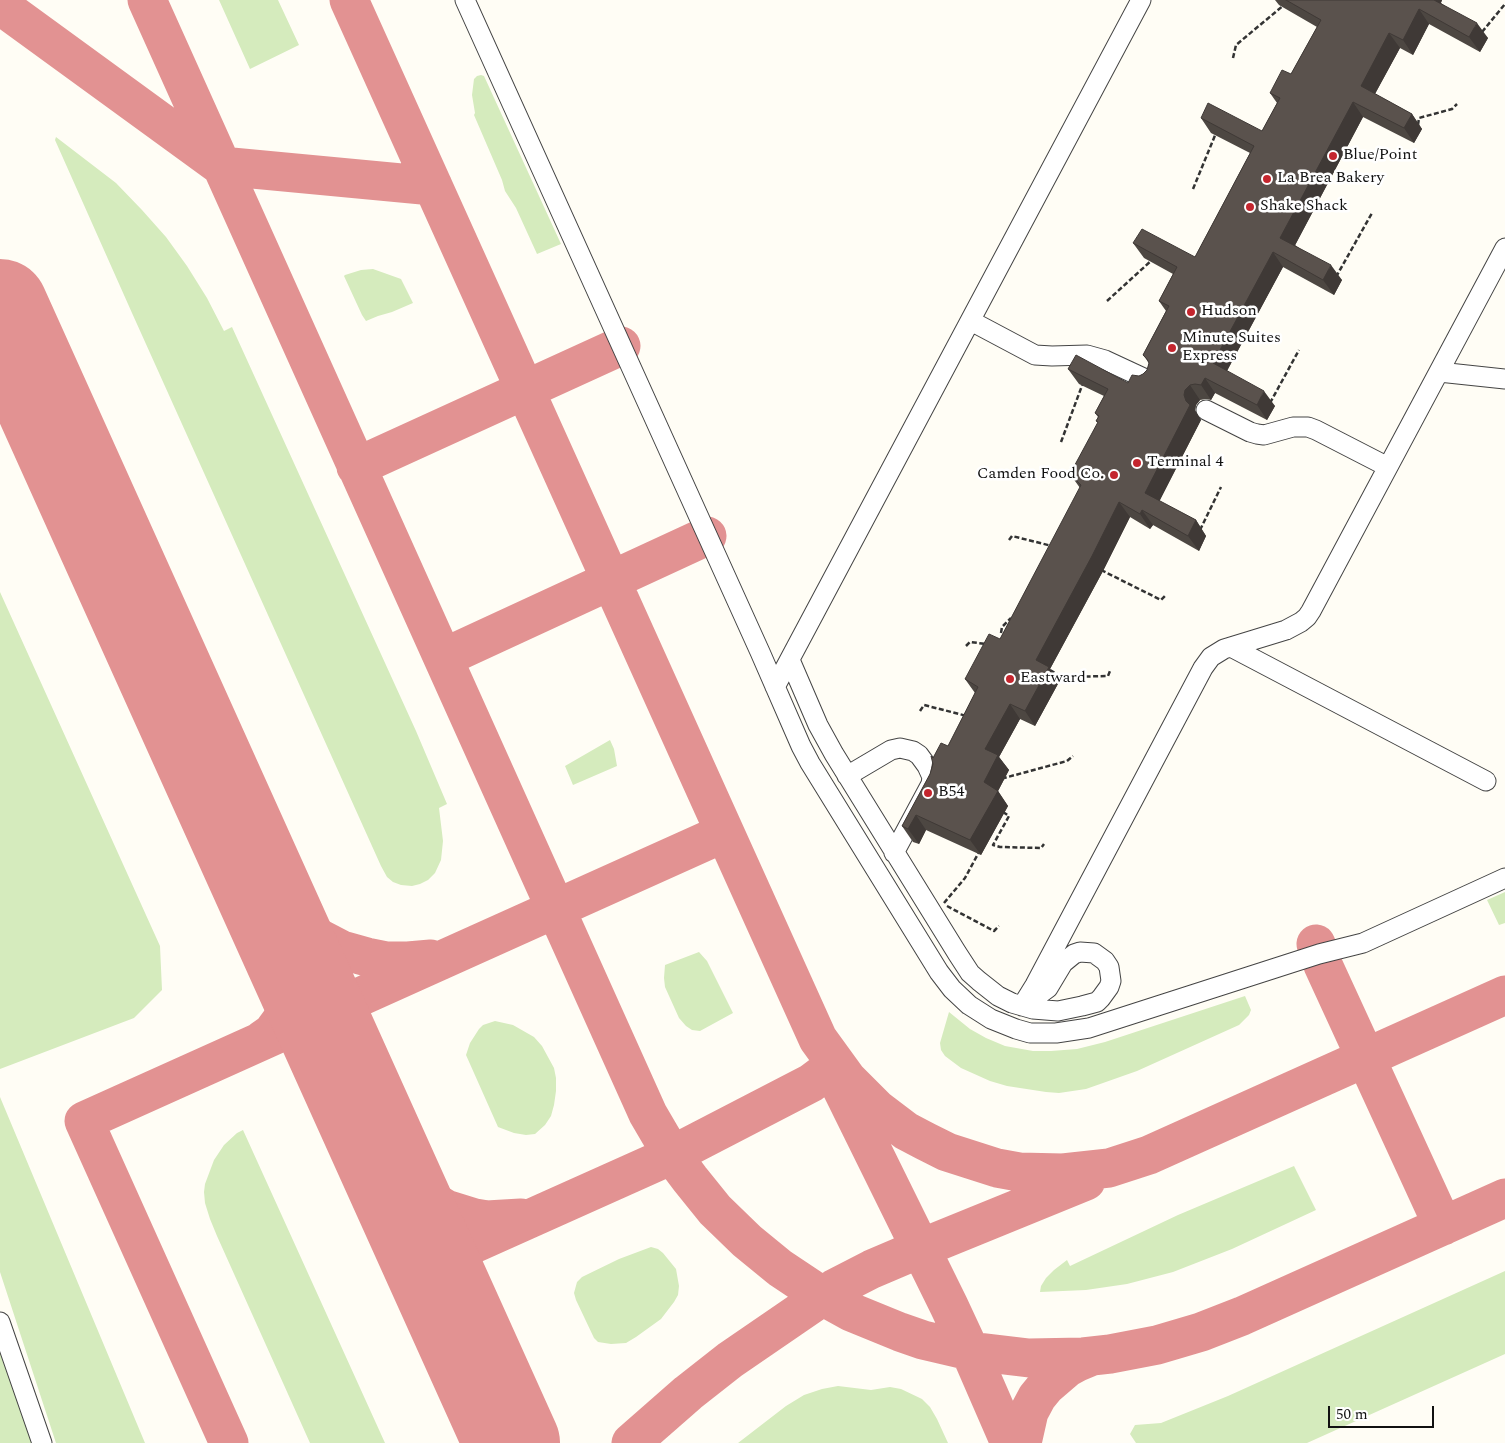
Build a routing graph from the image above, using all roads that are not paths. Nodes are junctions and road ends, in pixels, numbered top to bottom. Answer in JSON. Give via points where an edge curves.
{"nodes":[{"id":1,"x":465,"y":0,"type":"edge"},
{"id":2,"x":1141,"y":0,"type":"edge"},
{"id":3,"x":1505,"y":248,"type":"edge"},
{"id":4,"x":971,"y":321,"type":"junction"},
{"id":5,"x":1439,"y":372,"type":"junction"},
{"id":6,"x":1505,"y":379,"type":"edge"},
{"id":7,"x":1148,"y":380,"type":"edge"},
{"id":8,"x":1206,"y":410,"type":"dead end"},
{"id":9,"x":1388,"y":467,"type":"junction"},
{"id":10,"x":1231,"y":647,"type":"junction"},
{"id":11,"x":790,"y":660,"type":"junction"},
{"id":12,"x":775,"y":686,"type":"junction"},
{"id":13,"x":847,"y":776,"type":"junction"},
{"id":14,"x":1486,"y":781,"type":"dead end"},
{"id":15,"x":894,"y":853,"type":"junction"},
{"id":16,"x":1505,"y":878,"type":"edge"},
{"id":17,"x":0,"y":1322,"type":"edge"},
{"id":18,"x":42,"y":1443,"type":"edge"}],
"edges":[{"from":1,"to":12,"type":"lane"},
{"from":2,"to":4,"type":"lane"},
{"from":3,"to":5,"type":"lane"},
{"from":4,"to":7,"type":"lane","via":[[1035,355],[1087,355]]},
{"from":4,"to":11,"type":"lane"},
{"from":5,"to":6,"type":"lane"},
{"from":5,"to":9,"type":"lane"},
{"from":8,"to":9,"type":"lane","via":[[1257,434],[1308,427]]},
{"from":9,"to":10,"type":"lane","via":[[1307,617],[1286,630]]},
{"from":10,"to":14,"type":"lane"},
{"from":10,"to":15,"type":"lane","via":[[1211,657],[1203,668],[1022,1006],[988,990],[970,972]]},
{"from":11,"to":12,"type":"lane"},
{"from":11,"to":13,"type":"lane","via":[[821,731]]},
{"from":12,"to":16,"type":"lane","via":[[810,763],[945,981],[980,1013],[1016,1029],[1042,1034],[1104,1024],[1362,943]]},
{"from":13,"to":15,"type":"lane"},
{"from":13,"to":15,"type":"lane","via":[[900,748],[914,751],[927,766],[931,784]]},
{"from":17,"to":18,"type":"lane"}]}
